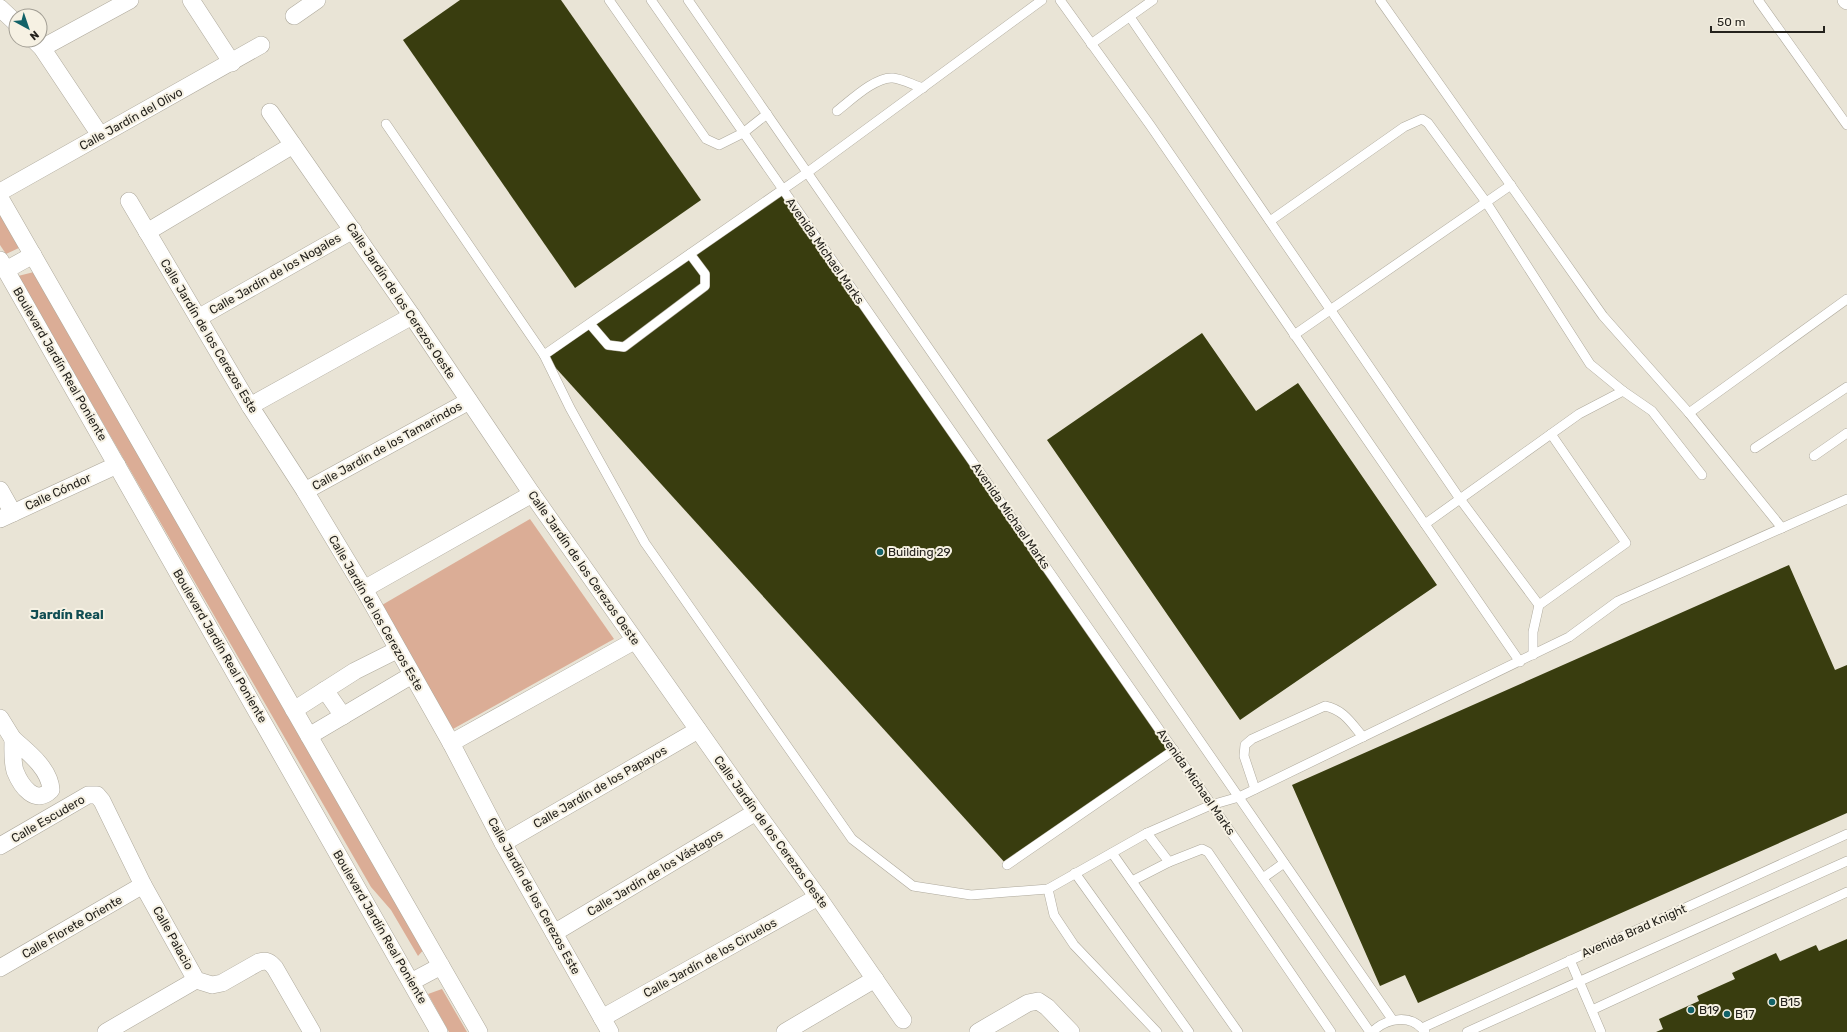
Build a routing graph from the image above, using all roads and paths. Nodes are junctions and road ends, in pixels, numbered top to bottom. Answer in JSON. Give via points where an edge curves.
{"nodes":[{"id":1,"x":130,"y":0,"type":"edge"},
{"id":2,"x":191,"y":0,"type":"edge"},
{"id":3,"x":317,"y":0,"type":"edge"},
{"id":4,"x":609,"y":0,"type":"edge"},
{"id":5,"x":652,"y":0,"type":"edge"},
{"id":6,"x":688,"y":0,"type":"edge"},
{"id":7,"x":1042,"y":0,"type":"edge"},
{"id":8,"x":1060,"y":0,"type":"edge"},
{"id":9,"x":1153,"y":0,"type":"edge"},
{"id":10,"x":1380,"y":0,"type":"edge"},
{"id":11,"x":1758,"y":0,"type":"edge"},
{"id":12,"x":0,"y":8,"type":"edge"},
{"id":13,"x":8,"y":16,"type":"edge"},
{"id":14,"x":294,"y":16,"type":"dead end"},
{"id":15,"x":1130,"y":17,"type":"junction"},
{"id":16,"x":48,"y":39,"type":"edge"},
{"id":17,"x":1092,"y":44,"type":"junction"},
{"id":18,"x":261,"y":45,"type":"dead end"},
{"id":19,"x":41,"y":48,"type":"edge"},
{"id":20,"x":232,"y":63,"type":"junction"},
{"id":21,"x":923,"y":88,"type":"junction"},
{"id":22,"x":837,"y":111,"type":"dead end"},
{"id":23,"x":270,"y":112,"type":"dead end"},
{"id":24,"x":767,"y":114,"type":"junction"},
{"id":25,"x":386,"y":124,"type":"dead end"},
{"id":26,"x":1847,"y":125,"type":"edge"},
{"id":27,"x":743,"y":133,"type":"junction"},
{"id":28,"x":100,"y":135,"type":"junction"},
{"id":29,"x":293,"y":145,"type":"junction"},
{"id":30,"x":808,"y":172,"type":"junction"},
{"id":31,"x":1511,"y":185,"type":"junction"},
{"id":32,"x":782,"y":190,"type":"junction"},
{"id":33,"x":0,"y":192,"type":"edge"},
{"id":34,"x":0,"y":198,"type":"edge"},
{"id":35,"x":129,"y":201,"type":"dead end"},
{"id":36,"x":1486,"y":202,"type":"junction"},
{"id":37,"x":1270,"y":221,"type":"junction"},
{"id":38,"x":352,"y":230,"type":"junction"},
{"id":39,"x":147,"y":232,"type":"junction"},
{"id":40,"x":690,"y":254,"type":"junction"},
{"id":41,"x":33,"y":255,"type":"junction"},
{"id":42,"x":3,"y":265,"type":"edge"},
{"id":43,"x":1847,"y":299,"type":"edge"},
{"id":44,"x":1330,"y":310,"type":"junction"},
{"id":45,"x":412,"y":316,"type":"junction"},
{"id":46,"x":198,"y":318,"type":"junction"},
{"id":47,"x":590,"y":324,"type":"junction"},
{"id":48,"x":1294,"y":335,"type":"junction"},
{"id":49,"x":544,"y":355,"type":"junction"},
{"id":50,"x":1847,"y":387,"type":"edge"},
{"id":51,"x":1623,"y":392,"type":"junction"},
{"id":52,"x":469,"y":401,"type":"junction"},
{"id":53,"x":250,"y":406,"type":"junction"},
{"id":54,"x":1689,"y":413,"type":"junction"},
{"id":55,"x":1847,"y":433,"type":"edge"},
{"id":56,"x":1551,"y":434,"type":"junction"},
{"id":57,"x":1755,"y":448,"type":"dead end"},
{"id":58,"x":1814,"y":456,"type":"dead end"},
{"id":59,"x":117,"y":465,"type":"junction"},
{"id":60,"x":1702,"y":475,"type":"dead end"},
{"id":61,"x":0,"y":490,"type":"edge"},
{"id":62,"x":306,"y":491,"type":"junction"},
{"id":63,"x":532,"y":494,"type":"junction"},
{"id":64,"x":1460,"y":499,"type":"junction"},
{"id":65,"x":1847,"y":499,"type":"edge"},
{"id":66,"x":6,"y":516,"type":"edge"},
{"id":67,"x":1425,"y":524,"type":"junction"},
{"id":68,"x":1782,"y":528,"type":"junction"},
{"id":69,"x":364,"y":589,"type":"junction"},
{"id":70,"x":1538,"y":605,"type":"junction"},
{"id":71,"x":634,"y":641,"type":"junction"},
{"id":72,"x":397,"y":650,"type":"junction"},
{"id":73,"x":1533,"y":655,"type":"junction"},
{"id":74,"x":1520,"y":662,"type":"junction"},
{"id":75,"x":412,"y":675,"type":"junction"},
{"id":76,"x":325,"y":690,"type":"junction"},
{"id":77,"x":294,"y":710,"type":"junction"},
{"id":78,"x":343,"y":716,"type":"junction"},
{"id":79,"x":0,"y":718,"type":"edge"},
{"id":80,"x":698,"y":730,"type":"junction"},
{"id":81,"x":309,"y":736,"type":"junction"},
{"id":82,"x":1363,"y":737,"type":"junction"},
{"id":83,"x":13,"y":739,"type":"dead end"},
{"id":84,"x":451,"y":743,"type":"junction"},
{"id":85,"x":1174,"y":750,"type":"junction"},
{"id":86,"x":1255,"y":789,"type":"junction"},
{"id":87,"x":96,"y":796,"type":"joint"},
{"id":88,"x":1239,"y":797,"type":"junction"},
{"id":89,"x":1211,"y":804,"type":"junction"},
{"id":90,"x":756,"y":812,"type":"junction"},
{"id":91,"x":1147,"y":833,"type":"junction"},
{"id":92,"x":1847,"y":834,"type":"edge"},
{"id":93,"x":503,"y":843,"type":"junction"},
{"id":94,"x":0,"y":846,"type":"edge"},
{"id":95,"x":1112,"y":853,"type":"junction"},
{"id":96,"x":1847,"y":861,"type":"edge"},
{"id":97,"x":1169,"y":862,"type":"junction"},
{"id":98,"x":1284,"y":863,"type":"junction"},
{"id":99,"x":1007,"y":865,"type":"dead end"},
{"id":100,"x":1075,"y":873,"type":"junction"},
{"id":101,"x":1263,"y":878,"type":"junction"},
{"id":102,"x":1132,"y":881,"type":"junction"},
{"id":103,"x":143,"y":885,"type":"junction"},
{"id":104,"x":1048,"y":889,"type":"junction"},
{"id":105,"x":1847,"y":892,"type":"edge"},
{"id":106,"x":818,"y":897,"type":"junction"},
{"id":107,"x":554,"y":932,"type":"junction"},
{"id":108,"x":1570,"y":960,"type":"junction"},
{"id":109,"x":441,"y":966,"type":"junction"},
{"id":110,"x":0,"y":968,"type":"edge"},
{"id":111,"x":875,"y":979,"type":"junction"},
{"id":112,"x":196,"y":980,"type":"junction"},
{"id":113,"x":411,"y":982,"type":"junction"},
{"id":114,"x":1579,"y":982,"type":"junction"},
{"id":115,"x":1592,"y":1010,"type":"junction"},
{"id":116,"x":1392,"y":1019,"type":"junction"},
{"id":117,"x":903,"y":1020,"type":"dead end"},
{"id":118,"x":606,"y":1025,"type":"edge"},
{"id":119,"x":1423,"y":1030,"type":"edge"},
{"id":120,"x":106,"y":1032,"type":"edge"},
{"id":121,"x":312,"y":1032,"type":"edge"},
{"id":122,"x":439,"y":1032,"type":"edge"},
{"id":123,"x":479,"y":1032,"type":"edge"},
{"id":124,"x":785,"y":1032,"type":"edge"},
{"id":125,"x":978,"y":1032,"type":"edge"},
{"id":126,"x":1071,"y":1032,"type":"edge"},
{"id":127,"x":1157,"y":1032,"type":"edge"},
{"id":128,"x":1189,"y":1032,"type":"edge"},
{"id":129,"x":1238,"y":1032,"type":"edge"},
{"id":130,"x":1330,"y":1032,"type":"edge"},
{"id":131,"x":1371,"y":1032,"type":"edge"},
{"id":132,"x":1467,"y":1032,"type":"edge"},
{"id":133,"x":1601,"y":1032,"type":"edge"}],
"edges":[{"from":1,"to":16,"type":"street"},
{"from":2,"to":20,"type":"street"},
{"from":3,"to":14,"type":"street"},
{"from":4,"to":27,"type":"lane","via":[[706,139],[719,145]]},
{"from":5,"to":27,"type":"lane","name":"Avenida Michael Marks"},
{"from":6,"to":24,"type":"lane"},
{"from":7,"to":21,"type":"lane"},
{"from":8,"to":17,"type":"lane"},
{"from":9,"to":15,"type":"lane"},
{"from":10,"to":31,"type":"lane"},
{"from":11,"to":26,"type":"lane"},
{"from":12,"to":13,"type":"street"},
{"from":15,"to":17,"type":"lane"},
{"from":15,"to":37,"type":"lane"},
{"from":17,"to":48,"type":"lane","via":[[1150,124]]},
{"from":18,"to":20,"type":"street","name":"Calle Jardín del Olivo"},
{"from":19,"to":28,"type":"street"},
{"from":20,"to":28,"type":"street","name":"Calle Jardín del Olivo"},
{"from":21,"to":22,"type":"lane","via":[[894,78],[884,78]]},
{"from":21,"to":30,"type":"lane"},
{"from":23,"to":29,"type":"street","name":"Calle Jardín de los Cerezos Oeste"},
{"from":24,"to":27,"type":"lane"},
{"from":24,"to":30,"type":"lane"},
{"from":25,"to":49,"type":"lane"},
{"from":27,"to":32,"type":"lane","name":"Avenida Michael Marks"},
{"from":28,"to":33,"type":"street","name":"Calle Jardín del Olivo"},
{"from":29,"to":38,"type":"street","name":"Calle Jardín de los Cerezos Oeste"},
{"from":29,"to":39,"type":"street"},
{"from":30,"to":32,"type":"lane"},
{"from":30,"to":88,"type":"lane"},
{"from":31,"to":36,"type":"lane"},
{"from":31,"to":54,"type":"lane","via":[[1603,316]]},
{"from":32,"to":40,"type":"lane"},
{"from":32,"to":85,"type":"lane","name":"Avenida Michael Marks"},
{"from":34,"to":41,"type":"street"},
{"from":35,"to":39,"type":"street","name":"Calle Jardín de los Cerezos Este"},
{"from":36,"to":37,"type":"lane","via":[[1428,123],[1422,119],[1404,127]]},
{"from":36,"to":44,"type":"lane"},
{"from":36,"to":51,"type":"lane","via":[[1590,364]]},
{"from":37,"to":44,"type":"lane"},
{"from":38,"to":45,"type":"street","name":"Calle Jardín de los Cerezos Oeste"},
{"from":38,"to":46,"type":"street","name":"Calle Jardín de los Nogales"},
{"from":39,"to":46,"type":"street","name":"Calle Jardín de los Cerezos Este"},
{"from":40,"to":47,"type":"lane"},
{"from":40,"to":47,"type":"lane","via":[[705,274],[705,286],[624,347],[608,346]]},
{"from":41,"to":42,"type":"street"},
{"from":41,"to":77,"type":"street"},
{"from":42,"to":59,"type":"street","name":"Boulevard Jardín Real Poniente"},
{"from":43,"to":54,"type":"lane"},
{"from":44,"to":48,"type":"lane"},
{"from":44,"to":64,"type":"lane"},
{"from":45,"to":52,"type":"street","name":"Calle Jardín de los Cerezos Oeste"},
{"from":45,"to":53,"type":"street"},
{"from":46,"to":53,"type":"street","name":"Calle Jardín de los Cerezos Este"},
{"from":47,"to":49,"type":"lane"},
{"from":48,"to":67,"type":"lane"},
{"from":49,"to":104,"type":"lane","via":[[570,408],[645,543],[852,839],[913,886],[971,895]]},
{"from":50,"to":57,"type":"lane"},
{"from":51,"to":56,"type":"lane","via":[[1579,414]]},
{"from":51,"to":60,"type":"lane","via":[[1652,411]]},
{"from":52,"to":62,"type":"street","name":"Calle Jardín de los Tamarindos"},
{"from":52,"to":63,"type":"street","name":"Calle Jardín de los Cerezos Oeste"},
{"from":53,"to":62,"type":"street","name":"Calle Jardín de los Cerezos Este"},
{"from":54,"to":68,"type":"lane"},
{"from":55,"to":58,"type":"lane"},
{"from":56,"to":64,"type":"lane"},
{"from":56,"to":70,"type":"lane","via":[[1626,543]]},
{"from":59,"to":66,"type":"street","name":"Calle Cóndor"},
{"from":59,"to":113,"type":"street","name":"Boulevard Jardín Real Poniente"},
{"from":61,"to":66,"type":"street"},
{"from":62,"to":69,"type":"street","name":"Calle Jardín de los Cerezos Este"},
{"from":63,"to":69,"type":"street"},
{"from":63,"to":71,"type":"street","name":"Calle Jardín de los Cerezos Oeste"},
{"from":64,"to":67,"type":"lane"},
{"from":64,"to":70,"type":"lane"},
{"from":65,"to":68,"type":"lane"},
{"from":67,"to":74,"type":"lane"},
{"from":68,"to":73,"type":"lane","via":[[1618,601],[1569,637]]},
{"from":69,"to":72,"type":"street","name":"Calle Jardín de los Cerezos Este"},
{"from":70,"to":73,"type":"lane","via":[[1533,632]]},
{"from":71,"to":80,"type":"street","name":"Calle Jardín de los Cerezos Oeste"},
{"from":71,"to":84,"type":"street"},
{"from":72,"to":75,"type":"street","name":"Calle Jardín de los Cerezos Este"},
{"from":72,"to":76,"type":"street","via":[[355,671]]},
{"from":73,"to":74,"type":"lane"},
{"from":74,"to":82,"type":"lane"},
{"from":75,"to":78,"type":"street"},
{"from":75,"to":84,"type":"street","name":"Calle Jardín de los Cerezos Este"},
{"from":76,"to":77,"type":"street"},
{"from":76,"to":78,"type":"street"},
{"from":77,"to":81,"type":"street"},
{"from":78,"to":81,"type":"street"},
{"from":79,"to":83,"type":"street"},
{"from":80,"to":90,"type":"street","name":"Calle Jardín de los Cerezos Oeste"},
{"from":80,"to":93,"type":"street","name":"Calle Jardín de los Papayos"},
{"from":81,"to":109,"type":"street"},
{"from":82,"to":86,"type":"lane"},
{"from":82,"to":86,"type":"lane","via":[[1336,708],[1325,706],[1252,739],[1245,745],[1244,756]]},
{"from":84,"to":93,"type":"street","name":"Calle Jardín de los Cerezos Este"},
{"from":85,"to":89,"type":"lane","name":"Avenida Michael Marks"},
{"from":85,"to":99,"type":"lane"},
{"from":86,"to":88,"type":"lane"},
{"from":87,"to":94,"type":"street","name":"Calle Escudero","via":[[88,795]]},
{"from":87,"to":103,"type":"street","name":"Calle Palacio","via":[[102,801]]},
{"from":88,"to":89,"type":"lane"},
{"from":88,"to":98,"type":"lane"},
{"from":89,"to":91,"type":"lane"},
{"from":89,"to":101,"type":"lane","name":"Avenida Michael Marks"},
{"from":90,"to":106,"type":"street","name":"Calle Jardín de los Cerezos Oeste"},
{"from":90,"to":107,"type":"street","name":"Calle Jardín de los Vástagos"},
{"from":91,"to":95,"type":"lane"},
{"from":91,"to":97,"type":"lane"},
{"from":92,"to":108,"type":"lane","name":"Avenida Brad Knight"},
{"from":93,"to":107,"type":"street","name":"Calle Jardín de los Cerezos Este"},
{"from":95,"to":100,"type":"lane"},
{"from":95,"to":102,"type":"lane"},
{"from":96,"to":114,"type":"lane","name":"Avenida Brad Knight"},
{"from":97,"to":102,"type":"lane"},
{"from":97,"to":130,"type":"lane","via":[[1202,849],[1208,852]]},
{"from":98,"to":101,"type":"lane"},
{"from":98,"to":116,"type":"lane"},
{"from":100,"to":104,"type":"lane"},
{"from":100,"to":128,"type":"lane"},
{"from":101,"to":131,"type":"lane","name":"Avenida Michael Marks"},
{"from":102,"to":129,"type":"lane"},
{"from":103,"to":110,"type":"street","name":"Calle Florete Oriente"},
{"from":103,"to":112,"type":"street","name":"Calle Palacio"},
{"from":104,"to":127,"type":"lane","via":[[1054,915],[1074,945]]},
{"from":105,"to":115,"type":"lane"},
{"from":106,"to":111,"type":"street","name":"Calle Jardín de los Cerezos Oeste"},
{"from":106,"to":118,"type":"street","name":"Calle Jardín de los Ciruelos"},
{"from":107,"to":118,"type":"street","name":"Calle Jardín de los Cerezos Este"},
{"from":108,"to":114,"type":"lane"},
{"from":108,"to":119,"type":"lane","name":"Avenida Brad Knight"},
{"from":109,"to":113,"type":"street"},
{"from":109,"to":123,"type":"street"},
{"from":111,"to":117,"type":"street","name":"Calle Jardín de los Cerezos Oeste"},
{"from":111,"to":124,"type":"street"},
{"from":112,"to":120,"type":"street"},
{"from":112,"to":121,"type":"street","name":"Calle Palacio","via":[[212,985],[222,983],[258,962],[270,962]]},
{"from":113,"to":122,"type":"street","name":"Boulevard Jardín Real Poniente"},
{"from":114,"to":115,"type":"lane"},
{"from":114,"to":132,"type":"lane","name":"Avenida Brad Knight"},
{"from":115,"to":133,"type":"lane"},
{"from":116,"to":119,"type":"lane","via":[[1408,1020]]},
{"from":116,"to":131,"type":"lane","via":[[1380,1024]]},
{"from":125,"to":126,"type":"street","via":[[1028,1003],[1038,1001]]}]}
